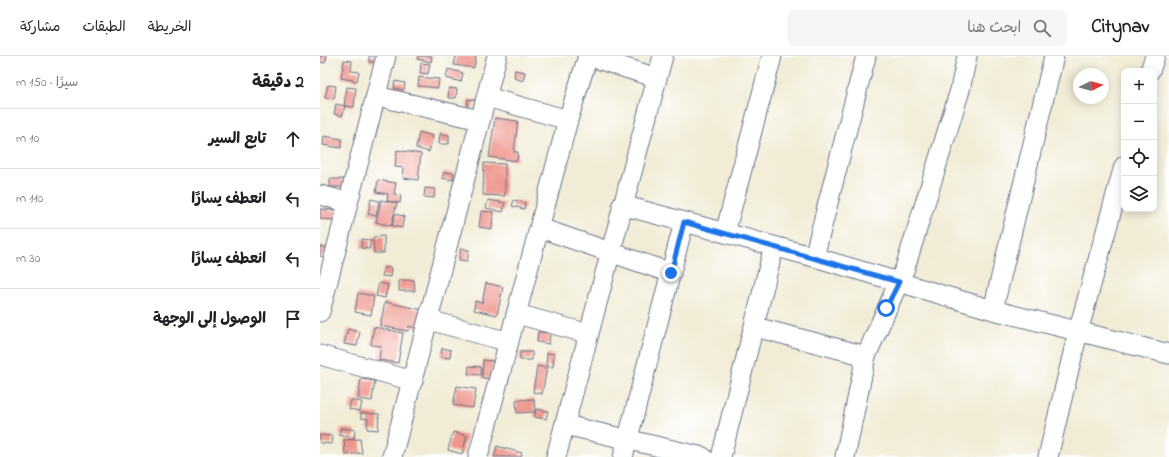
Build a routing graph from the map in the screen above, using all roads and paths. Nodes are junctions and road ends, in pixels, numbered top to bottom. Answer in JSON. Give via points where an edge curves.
{"nodes":[{"id":1,"x":386,"y":56,"type":"edge"},
{"id":2,"x":497,"y":56,"type":"edge"},
{"id":3,"x":588,"y":56,"type":"edge"},
{"id":4,"x":663,"y":56,"type":"edge"},
{"id":5,"x":772,"y":56,"type":"edge"},
{"id":6,"x":866,"y":56,"type":"edge"},
{"id":7,"x":967,"y":56,"type":"edge"},
{"id":8,"x":1054,"y":56,"type":"edge"},
{"id":9,"x":1154,"y":56,"type":"edge"},
{"id":10,"x":1169,"y":60,"type":"edge"},
{"id":11,"x":1151,"y":68,"type":"edge"},
{"id":12,"x":657,"y":78,"type":"junction"},
{"id":13,"x":376,"y":96,"type":"junction"},
{"id":14,"x":487,"y":97,"type":"junction"},
{"id":15,"x":480,"y":120,"type":"junction"},
{"id":16,"x":568,"y":120,"type":"junction"},
{"id":17,"x":1121,"y":176,"type":"edge"},
{"id":18,"x":320,"y":195,"type":"edge"},
{"id":19,"x":347,"y":202,"type":"junction"},
{"id":20,"x":622,"y":206,"type":"junction"},
{"id":21,"x":684,"y":222,"type":"junction"},
{"id":22,"x":540,"y":228,"type":"junction"},
{"id":23,"x":725,"y":233,"type":"junction"},
{"id":24,"x":774,"y":246,"type":"junction"},
{"id":25,"x":610,"y":253,"type":"junction"},
{"id":26,"x":814,"y":257,"type":"junction"},
{"id":27,"x":671,"y":273,"type":"junction"},
{"id":28,"x":899,"y":282,"type":"junction"},
{"id":29,"x":993,"y":310,"type":"junction"},
{"id":30,"x":320,"y":312,"type":"edge"},
{"id":31,"x":517,"y":314,"type":"junction"},
{"id":32,"x":429,"y":320,"type":"junction"},
{"id":33,"x":755,"y":327,"type":"junction"},
{"id":34,"x":1078,"y":332,"type":"junction"},
{"id":35,"x":589,"y":334,"type":"junction"},
{"id":36,"x":508,"y":342,"type":"junction"},
{"id":37,"x":1169,"y":354,"type":"edge"},
{"id":38,"x":320,"y":355,"type":"edge"},
{"id":39,"x":866,"y":356,"type":"junction"},
{"id":40,"x":413,"y":381,"type":"junction"},
{"id":41,"x":565,"y":425,"type":"junction"},
{"id":42,"x":627,"y":439,"type":"junction"},
{"id":43,"x":392,"y":457,"type":"edge"},
{"id":44,"x":478,"y":457,"type":"edge"},
{"id":45,"x":556,"y":457,"type":"edge"},
{"id":46,"x":623,"y":457,"type":"edge"},
{"id":47,"x":703,"y":457,"type":"edge"},
{"id":48,"x":721,"y":457,"type":"edge"},
{"id":49,"x":845,"y":457,"type":"edge"},
{"id":50,"x":1048,"y":457,"type":"edge"}],
"edges":[{"from":1,"to":13,"type":"street"},
{"from":2,"to":14,"type":"street"},
{"from":3,"to":12,"type":"street"},
{"from":3,"to":16,"type":"street"},
{"from":4,"to":12,"type":"street"},
{"from":5,"to":23,"type":"street"},
{"from":6,"to":26,"type":"street"},
{"from":7,"to":28,"type":"street","via":[[960,90]]},
{"from":8,"to":29,"type":"street"},
{"from":9,"to":10,"type":"street"},
{"from":9,"to":11,"type":"street"},
{"from":12,"to":20,"type":"street"},
{"from":13,"to":15,"type":"street"},
{"from":13,"to":19,"type":"street"},
{"from":14,"to":15,"type":"street"},
{"from":14,"to":16,"type":"street"},
{"from":15,"to":32,"type":"street"},
{"from":16,"to":22,"type":"street"},
{"from":17,"to":34,"type":"street"},
{"from":18,"to":19,"type":"street"},
{"from":19,"to":30,"type":"street"},
{"from":20,"to":21,"type":"street"},
{"from":20,"to":25,"type":"street"},
{"from":21,"to":23,"type":"street"},
{"from":21,"to":27,"type":"street"},
{"from":22,"to":25,"type":"street"},
{"from":22,"to":31,"type":"street"},
{"from":23,"to":24,"type":"street"},
{"from":24,"to":26,"type":"street"},
{"from":24,"to":33,"type":"street"},
{"from":25,"to":27,"type":"street"},
{"from":25,"to":35,"type":"street"},
{"from":26,"to":28,"type":"street"},
{"from":27,"to":42,"type":"street"},
{"from":28,"to":29,"type":"street"},
{"from":28,"to":39,"type":"street"},
{"from":29,"to":34,"type":"street"},
{"from":31,"to":35,"type":"street"},
{"from":31,"to":36,"type":"street"},
{"from":32,"to":36,"type":"street"},
{"from":32,"to":40,"type":"street"},
{"from":33,"to":39,"type":"street"},
{"from":33,"to":48,"type":"street"},
{"from":34,"to":37,"type":"street"},
{"from":34,"to":50,"type":"street"},
{"from":35,"to":41,"type":"street"},
{"from":36,"to":44,"type":"street"},
{"from":38,"to":40,"type":"street"},
{"from":39,"to":49,"type":"street"},
{"from":40,"to":43,"type":"street"},
{"from":41,"to":42,"type":"street"},
{"from":41,"to":45,"type":"street"},
{"from":42,"to":46,"type":"street"},
{"from":42,"to":47,"type":"street"}]}
